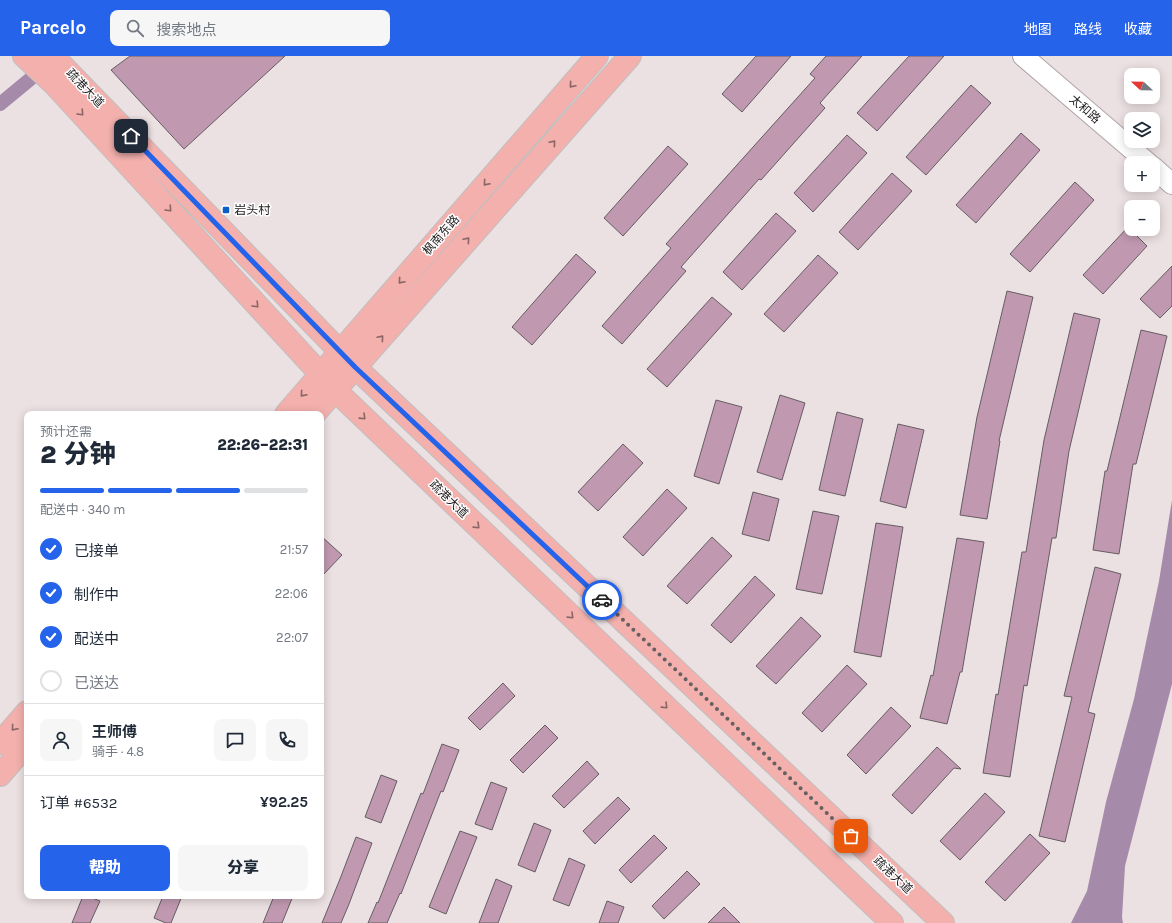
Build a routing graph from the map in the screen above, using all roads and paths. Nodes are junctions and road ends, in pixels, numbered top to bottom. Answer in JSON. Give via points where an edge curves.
{"nodes":[{"id":1,"x":598,"y":56,"type":"edge"},
{"id":2,"x":630,"y":56,"type":"edge"},
{"id":3,"x":1023,"y":56,"type":"edge"},
{"id":4,"x":27,"y":59,"type":"edge"},
{"id":5,"x":58,"y":70,"type":"edge"},
{"id":6,"x":1140,"y":156,"type":"edge"},
{"id":7,"x":1160,"y":173,"type":"edge"},
{"id":8,"x":1172,"y":184,"type":"edge"},
{"id":9,"x":340,"y":351,"type":"junction"},
{"id":10,"x":355,"y":367,"type":"junction"},
{"id":11,"x":320,"y":374,"type":"junction"},
{"id":12,"x":335,"y":390,"type":"junction"},
{"id":13,"x":289,"y":411,"type":"edge"},
{"id":14,"x":317,"y":411,"type":"edge"},
{"id":15,"x":24,"y":715,"type":"edge"},
{"id":16,"x":0,"y":743,"type":"edge"},
{"id":17,"x":24,"y":747,"type":"edge"},
{"id":18,"x":0,"y":775,"type":"edge"},
{"id":19,"x":892,"y":923,"type":"edge"},
{"id":20,"x":943,"y":923,"type":"edge"}],
"edges":[{"from":1,"to":9,"type":"main road","name":"枫南东路","one_way":true},
{"from":10,"to":2,"type":"main road","one_way":true},
{"from":3,"to":6,"type":"street","name":"太和路"},
{"from":4,"to":5,"type":"main road","name":"疏港大道"},
{"from":5,"to":9,"type":"main road","name":"疏港大道"},
{"from":5,"to":11,"type":"main road","name":"疏港大道","one_way":true},
{"from":7,"to":8,"type":"street"},
{"from":9,"to":10,"type":"main road","name":"疏港大道"},
{"from":9,"to":11,"type":"main road","name":"枫南东路"},
{"from":10,"to":12,"type":"main road"},
{"from":10,"to":20,"type":"main road","name":"疏港大道"},
{"from":11,"to":12,"type":"main road","name":"疏港大道"},
{"from":11,"to":13,"type":"main road","name":"枫南东路","one_way":true},
{"from":12,"to":14,"type":"main road"},
{"from":12,"to":19,"type":"main road","name":"疏港大道","one_way":true},
{"from":15,"to":16,"type":"main road","one_way":true},
{"from":17,"to":18,"type":"main road"}]}
